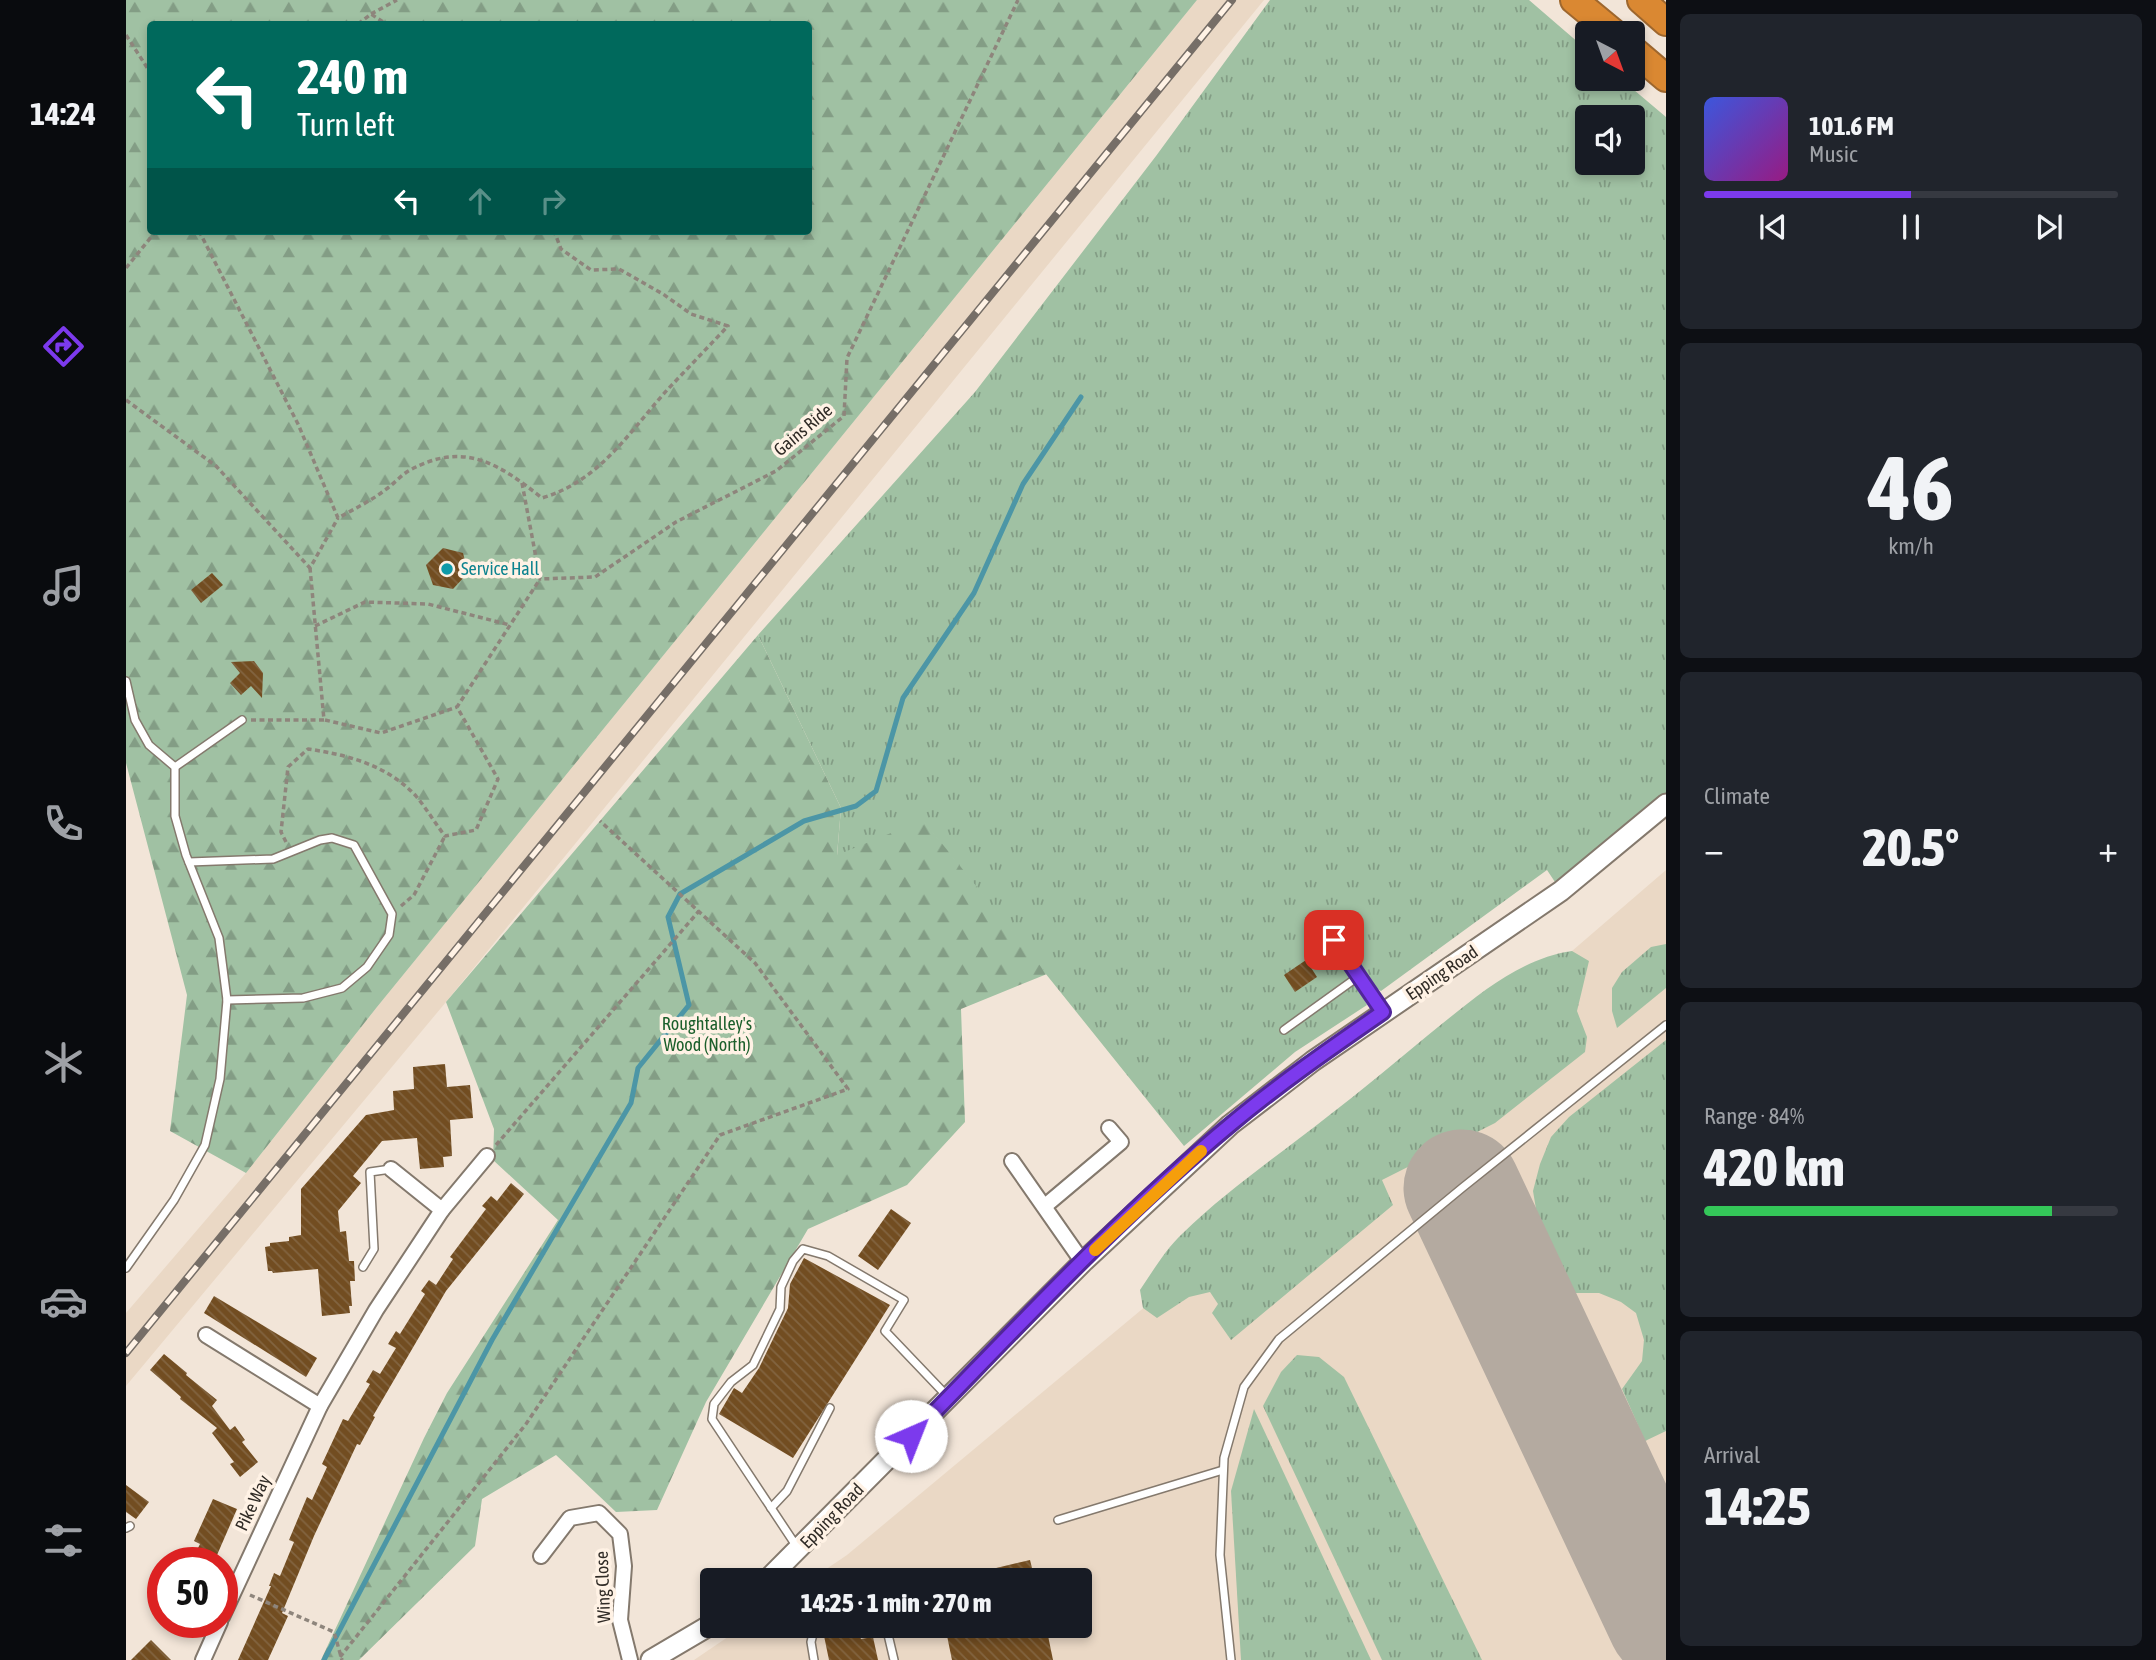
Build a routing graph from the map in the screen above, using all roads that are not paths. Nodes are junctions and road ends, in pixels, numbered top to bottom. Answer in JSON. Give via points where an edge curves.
{"nodes":[{"id":1,"x":1574,"y":0,"type":"edge"},
{"id":2,"x":1641,"y":0,"type":"edge"},
{"id":3,"x":1599,"y":21,"type":"edge"},
{"id":4,"x":1666,"y":22,"type":"edge"},
{"id":5,"x":1645,"y":60,"type":"edge"},
{"id":6,"x":1666,"y":78,"type":"edge"},
{"id":7,"x":126,"y":681,"type":"edge"},
{"id":8,"x":242,"y":720,"type":"road end"},
{"id":9,"x":175,"y":767,"type":"junction"},
{"id":10,"x":1666,"y":804,"type":"edge"},
{"id":11,"x":189,"y":862,"type":"junction"},
{"id":12,"x":1334,"y":940,"type":"dead end"},
{"id":13,"x":1359,"y":976,"type":"junction"},
{"id":14,"x":227,"y":1000,"type":"junction"},
{"id":15,"x":1383,"y":1012,"type":"junction"},
{"id":16,"x":1666,"y":1025,"type":"edge"},
{"id":17,"x":1284,"y":1030,"type":"dead end"},
{"id":18,"x":1109,"y":1128,"type":"dead end"},
{"id":19,"x":487,"y":1156,"type":"road end"},
{"id":20,"x":1012,"y":1160,"type":"dead end"},
{"id":21,"x":391,"y":1169,"type":"joint"},
{"id":22,"x":1045,"y":1206,"type":"junction"},
{"id":23,"x":442,"y":1210,"type":"junction"},
{"id":24,"x":1084,"y":1261,"type":"junction"},
{"id":25,"x":363,"y":1267,"type":"dead end"},
{"id":26,"x":126,"y":1268,"type":"edge"},
{"id":27,"x":206,"y":1335,"type":"dead end"},
{"id":28,"x":949,"y":1398,"type":"junction"},
{"id":29,"x":320,"y":1406,"type":"junction"},
{"id":30,"x":831,"y":1408,"type":"dead end"},
{"id":31,"x":1223,"y":1470,"type":"junction"},
{"id":32,"x":771,"y":1508,"type":"junction"},
{"id":33,"x":1058,"y":1520,"type":"dead end"},
{"id":34,"x":800,"y":1550,"type":"junction"},
{"id":35,"x":541,"y":1556,"type":"dead end"},
{"id":36,"x":780,"y":1568,"type":"edge"},
{"id":37,"x":238,"y":1583,"type":"edge"},
{"id":38,"x":700,"y":1631,"type":"edge"},
{"id":39,"x":213,"y":1638,"type":"edge"},
{"id":40,"x":812,"y":1638,"type":"edge"},
{"id":41,"x":889,"y":1638,"type":"edge"},
{"id":42,"x":203,"y":1660,"type":"edge"},
{"id":43,"x":630,"y":1660,"type":"edge"},
{"id":44,"x":651,"y":1660,"type":"edge"},
{"id":45,"x":814,"y":1660,"type":"edge"},
{"id":46,"x":894,"y":1660,"type":"edge"},
{"id":47,"x":1231,"y":1660,"type":"edge"}],
"edges":[{"from":1,"to":3,"type":"highway"},
{"from":2,"to":4,"type":"highway"},
{"from":5,"to":6,"type":"highway"},
{"from":7,"to":9,"type":"lane","via":[[135,720],[149,745]]},
{"from":8,"to":9,"type":"lane"},
{"from":9,"to":11,"type":"lane","via":[[175,816]]},
{"from":10,"to":15,"type":"main road","name":"Epping Road","via":[[1561,891]]},
{"from":11,"to":14,"type":"lane","via":[[219,938]]},
{"from":11,"to":14,"type":"lane","via":[[273,859],[332,838],[354,845],[392,914],[389,935],[367,967],[342,988],[303,998]]},
{"from":12,"to":13,"type":"lane"},
{"from":13,"to":15,"type":"lane"},
{"from":13,"to":17,"type":"lane"},
{"from":14,"to":26,"type":"lane","via":[[220,1079],[205,1145],[174,1200]]},
{"from":15,"to":24,"type":"main road","name":"Epping Road","via":[[1230,1125]]},
{"from":16,"to":31,"type":"lane","via":[[1279,1339],[1244,1387]]},
{"from":18,"to":22,"type":"street","via":[[1121,1142]]},
{"from":19,"to":23,"type":"street","name":"Pike Way"},
{"from":20,"to":22,"type":"street"},
{"from":21,"to":23,"type":"street"},
{"from":21,"to":25,"type":"lane","via":[[370,1172],[374,1249]]},
{"from":22,"to":24,"type":"street"},
{"from":23,"to":29,"type":"street","name":"Pike Way"},
{"from":24,"to":28,"type":"main road","name":"Epping Road"},
{"from":27,"to":29,"type":"street"},
{"from":28,"to":32,"type":"lane","via":[[885,1331],[904,1300],[828,1256],[803,1249],[781,1287],[780,1309],[752,1365],[714,1404],[712,1419]]},
{"from":28,"to":34,"type":"main road","name":"Epping Road"},
{"from":29,"to":37,"type":"street","name":"Pike Way"},
{"from":30,"to":32,"type":"lane","via":[[787,1491]]},
{"from":31,"to":33,"type":"lane"},
{"from":31,"to":47,"type":"lane","via":[[1220,1555]]},
{"from":32,"to":34,"type":"lane"},
{"from":34,"to":36,"type":"main road","name":"Epping Road"},
{"from":35,"to":43,"type":"street","name":"Wing Close","via":[[570,1518],[599,1513],[620,1534],[624,1566],[620,1620]]},
{"from":38,"to":44,"type":"main road"},
{"from":39,"to":42,"type":"street"},
{"from":40,"to":45,"type":"lane"},
{"from":41,"to":46,"type":"lane"}]}
